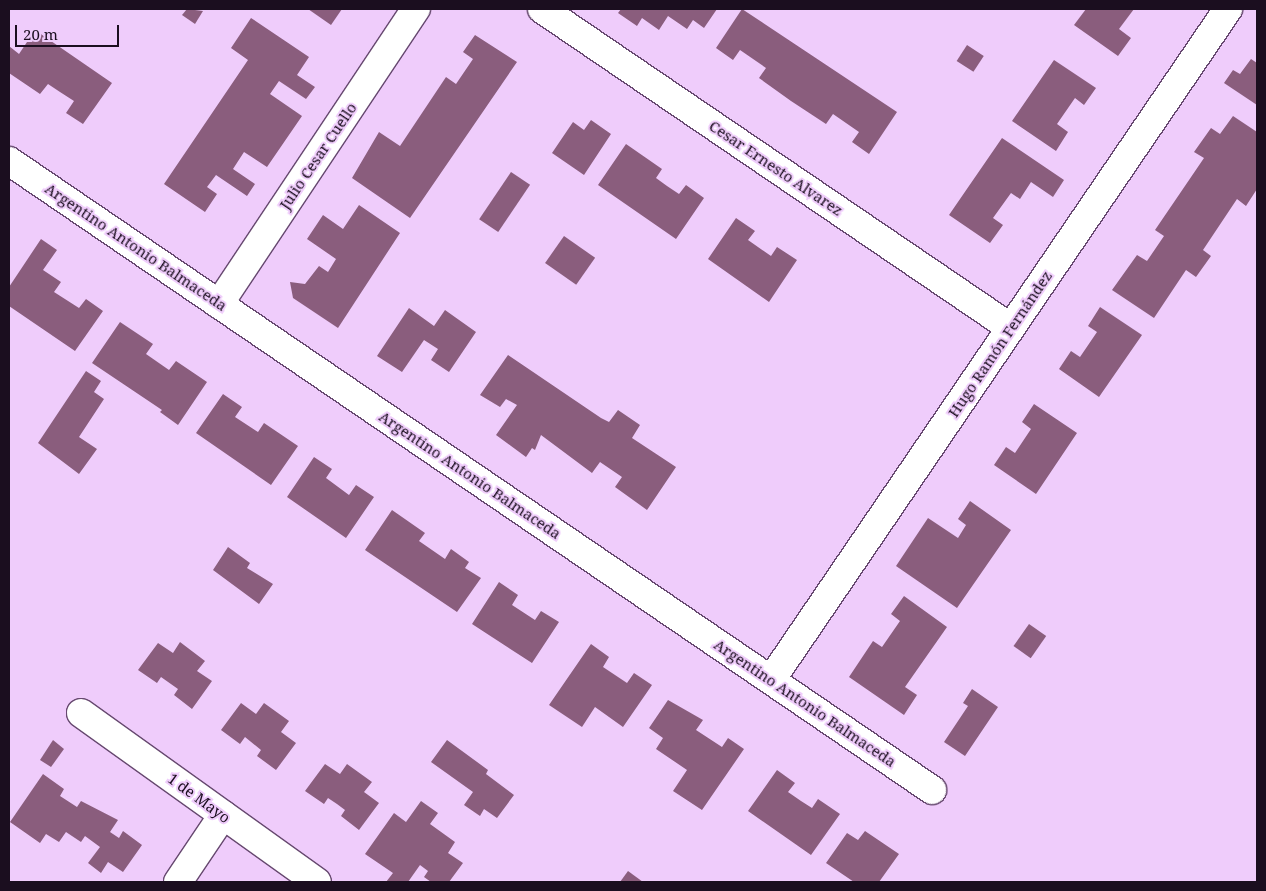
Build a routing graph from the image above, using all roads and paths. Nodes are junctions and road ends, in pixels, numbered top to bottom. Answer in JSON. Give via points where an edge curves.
{"nodes":[{"id":1,"x":416,"y":9,"type":"edge"},
{"id":2,"x":542,"y":9,"type":"edge"},
{"id":3,"x":1228,"y":9,"type":"edge"},
{"id":4,"x":9,"y":161,"type":"edge"},
{"id":5,"x":219,"y":304,"type":"junction"},
{"id":6,"x":1011,"y":328,"type":"junction"},
{"id":7,"x":771,"y":680,"type":"junction"},
{"id":8,"x":81,"y":713,"type":"dead end"},
{"id":9,"x":932,"y":790,"type":"dead end"},
{"id":10,"x":223,"y":815,"type":"junction"},
{"id":11,"x":178,"y":882,"type":"edge"},
{"id":12,"x":317,"y":882,"type":"edge"}],
"edges":[{"from":1,"to":5,"type":"street","name":"Julio Cesar Cuello"},
{"from":2,"to":6,"type":"street","name":"Cesar Ernesto Alvarez"},
{"from":3,"to":6,"type":"street","name":"Hugo Ramón Fernández"},
{"from":4,"to":5,"type":"street","name":"Argentino Antonio Balmaceda"},
{"from":5,"to":7,"type":"street","name":"Argentino Antonio Balmaceda"},
{"from":6,"to":7,"type":"street","name":"Hugo Ramón Fernández"},
{"from":7,"to":9,"type":"street","name":"Argentino Antonio Balmaceda"},
{"from":8,"to":10,"type":"street","name":"1 de Mayo"},
{"from":10,"to":11,"type":"street"},
{"from":10,"to":12,"type":"street","name":"1 de Mayo"}]}
